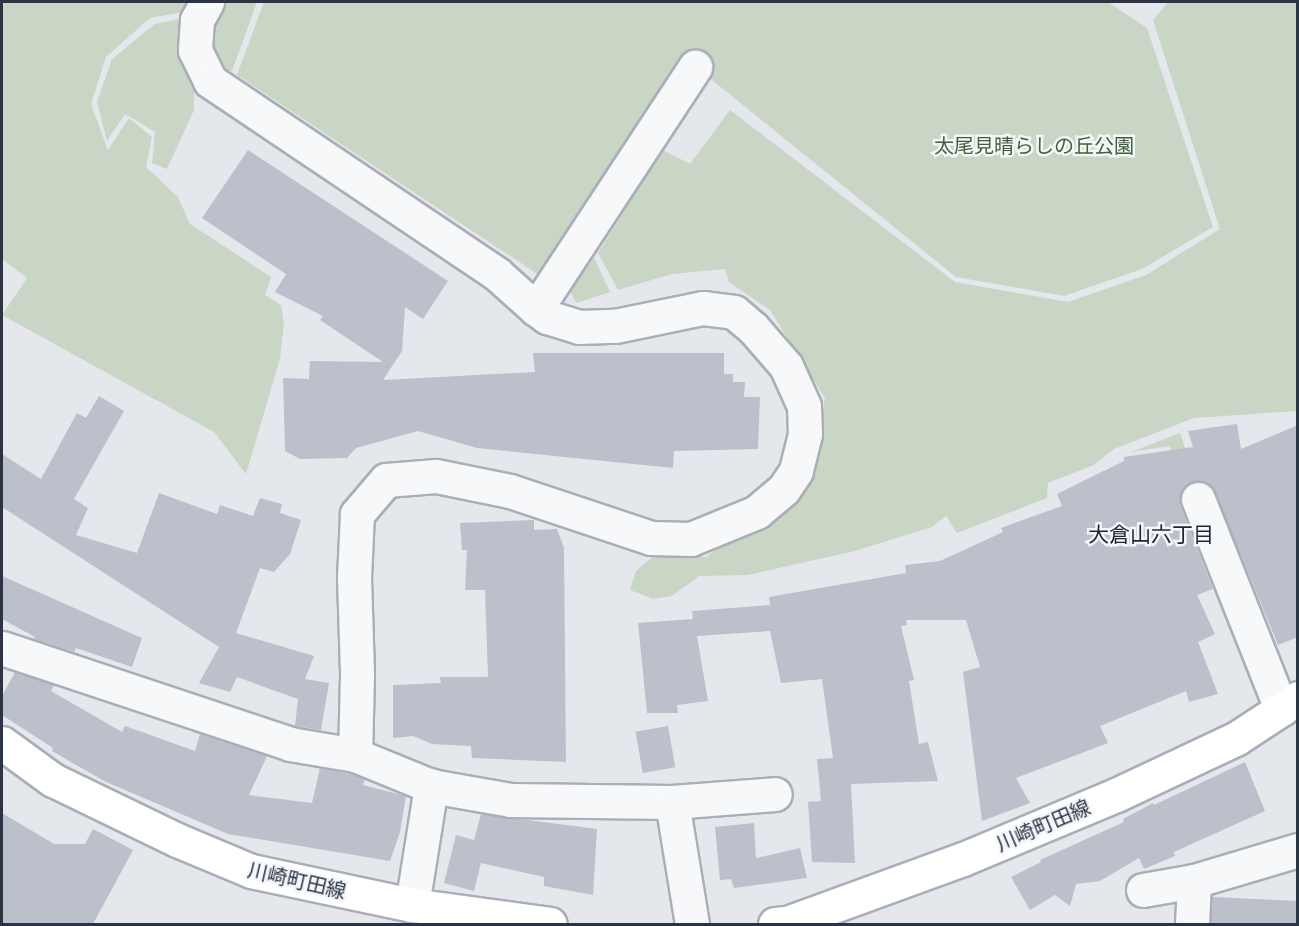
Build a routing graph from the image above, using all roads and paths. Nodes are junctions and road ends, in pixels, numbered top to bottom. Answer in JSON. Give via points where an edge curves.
{"nodes":[{"id":1,"x":207,"y":2,"type":"edge"},
{"id":2,"x":695,"y":67,"type":"dead end"},
{"id":3,"x":536,"y":309,"type":"junction"},
{"id":4,"x":1198,"y":499,"type":"dead end"},
{"id":5,"x":2,"y":648,"type":"edge"},
{"id":6,"x":1289,"y":704,"type":"edge"},
{"id":7,"x":2,"y":743,"type":"edge"},
{"id":8,"x":355,"y":755,"type":"junction"},
{"id":9,"x":431,"y":786,"type":"junction"},
{"id":10,"x":775,"y":794,"type":"dead end"},
{"id":11,"x":672,"y":802,"type":"junction"},
{"id":12,"x":1298,"y":850,"type":"edge"},
{"id":13,"x":1194,"y":881,"type":"junction"},
{"id":14,"x":1143,"y":890,"type":"dead end"},
{"id":15,"x":412,"y":905,"type":"junction"},
{"id":16,"x":550,"y":924,"type":"edge"},
{"id":17,"x":692,"y":924,"type":"edge"},
{"id":18,"x":775,"y":924,"type":"edge"},
{"id":19,"x":1192,"y":924,"type":"edge"}],
"edges":[{"from":1,"to":3,"type":"street","via":[[197,20],[195,50],[210,81],[497,274]]},
{"from":2,"to":3,"type":"street"},
{"from":3,"to":8,"type":"street","via":[[579,327],[615,326],[703,308],[734,312],[753,327],[786,366],[804,406],[805,434],[796,471],[784,489],[757,512],[691,539],[651,538],[510,491],[436,476],[386,480],[357,514]]},
{"from":4,"to":6,"type":"street"},
{"from":5,"to":8,"type":"street","via":[[290,744]]},
{"from":6,"to":18,"type":"main road","name":"川崎町田線","via":[[1237,738],[1116,795],[963,858],[787,923]]},
{"from":7,"to":15,"type":"main road","name":"川崎町田線","via":[[53,780],[251,871]]},
{"from":8,"to":9,"type":"street"},
{"from":9,"to":11,"type":"street","via":[[511,800]]},
{"from":9,"to":15,"type":"street"},
{"from":10,"to":11,"type":"street"},
{"from":11,"to":17,"type":"street"},
{"from":12,"to":13,"type":"street"},
{"from":13,"to":14,"type":"street"},
{"from":13,"to":19,"type":"street"},
{"from":15,"to":16,"type":"main road","name":"川崎町田線"}]}
